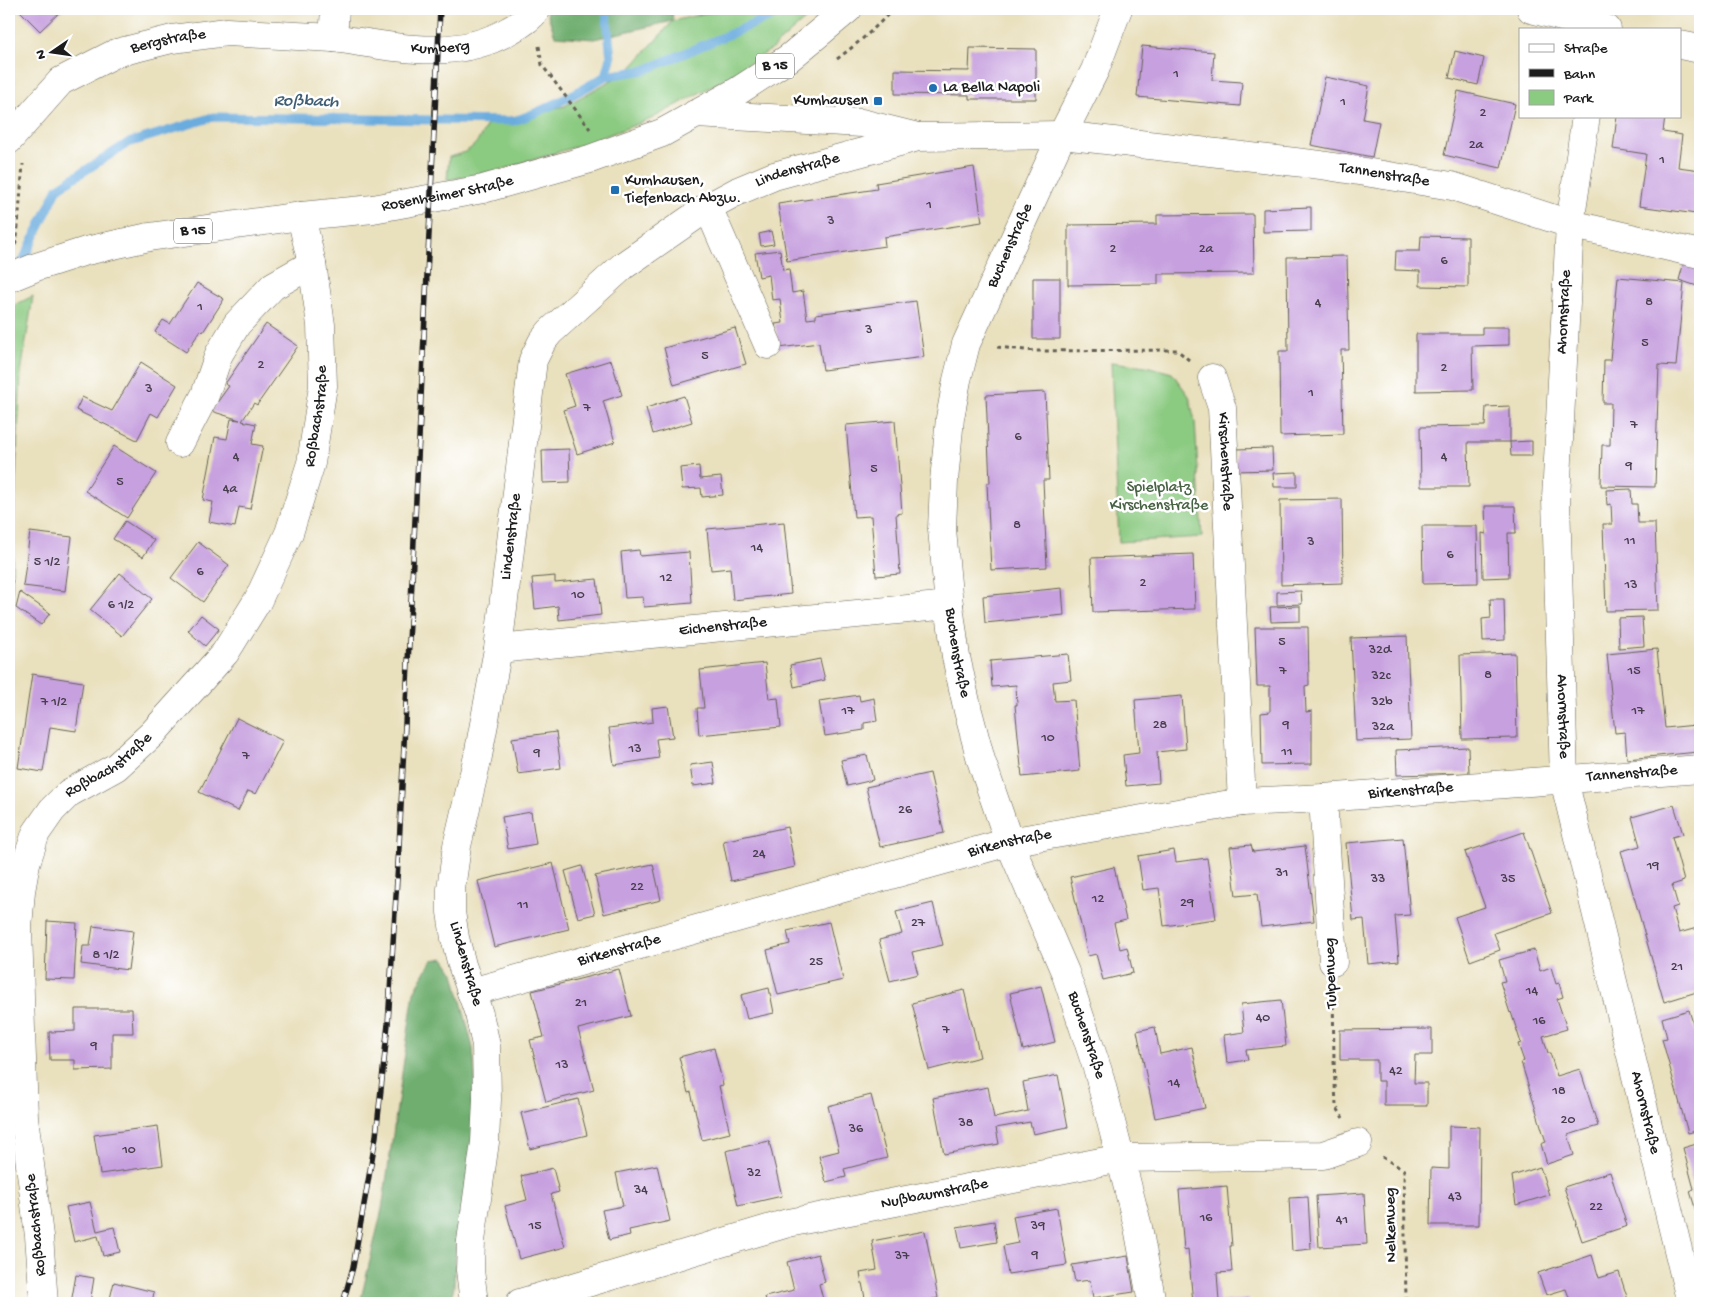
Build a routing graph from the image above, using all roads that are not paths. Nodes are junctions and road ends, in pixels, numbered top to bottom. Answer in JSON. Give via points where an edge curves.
{"nodes":[{"id":1,"x":335,"y":9,"type":"edge"},
{"id":2,"x":537,"y":9,"type":"edge"},
{"id":3,"x":848,"y":9,"type":"edge"},
{"id":4,"x":1118,"y":9,"type":"edge"},
{"id":5,"x":1531,"y":9,"type":"edge"},
{"id":6,"x":1601,"y":28,"type":"edge"},
{"id":7,"x":333,"y":38,"type":"junction"},
{"id":8,"x":1682,"y":45,"type":"edge"},
{"id":9,"x":1700,"y":49,"type":"edge"},
{"id":10,"x":695,"y":114,"type":"junction"},
{"id":11,"x":1586,"y":118,"type":"edge"},
{"id":12,"x":18,"y":130,"type":"edge"},
{"id":13,"x":1062,"y":135,"type":"junction"},
{"id":14,"x":918,"y":137,"type":"junction"},
{"id":15,"x":708,"y":207,"type":"junction"},
{"id":16,"x":301,"y":216,"type":"junction"},
{"id":17,"x":1570,"y":224,"type":"junction"},
{"id":18,"x":1700,"y":254,"type":"edge"},
{"id":19,"x":312,"y":264,"type":"junction"},
{"id":20,"x":9,"y":278,"type":"edge"},
{"id":21,"x":768,"y":345,"type":"dead end"},
{"id":22,"x":1212,"y":378,"type":"road end"},
{"id":23,"x":180,"y":443,"type":"dead end"},
{"id":24,"x":949,"y":606,"type":"junction"},
{"id":25,"x":498,"y":650,"type":"junction"},
{"id":26,"x":1700,"y":769,"type":"edge"},
{"id":27,"x":1564,"y":780,"type":"junction"},
{"id":28,"x":1323,"y":798,"type":"junction"},
{"id":29,"x":1242,"y":802,"type":"junction"},
{"id":30,"x":1009,"y":842,"type":"junction"},
{"id":31,"x":1333,"y":962,"type":"road end"},
{"id":32,"x":471,"y":992,"type":"junction"},
{"id":33,"x":1358,"y":1143,"type":"road end"},
{"id":34,"x":1120,"y":1158,"type":"junction"},
{"id":35,"x":44,"y":1303,"type":"edge"},
{"id":36,"x":474,"y":1303,"type":"edge"},
{"id":37,"x":520,"y":1303,"type":"edge"},
{"id":38,"x":1152,"y":1303,"type":"edge"},
{"id":39,"x":1691,"y":1303,"type":"edge"}],
"edges":[{"from":1,"to":7,"type":"street"},
{"from":2,"to":7,"type":"street","name":"Kumberg","via":[[500,37],[454,49],[432,51]]},
{"from":3,"to":10,"type":"street","name":"Rosenheimer Straße","number":"B 15","via":[[789,58]]},
{"from":4,"to":13,"type":"street","name":"Buchenstraße","via":[[1095,70]]},
{"from":5,"to":6,"type":"street"},
{"from":7,"to":12,"type":"street","name":"Bergstraße","via":[[227,32],[172,39],[116,53],[61,81]]},
{"from":8,"to":9,"type":"street"},
{"from":10,"to":14,"type":"street","via":[[862,124]]},
{"from":10,"to":16,"type":"street","name":"Rosenheimer Straße","number":"B 15","via":[[662,133],[484,190]]},
{"from":11,"to":17,"type":"street","name":"Ahornstraße"},
{"from":13,"to":14,"type":"street","name":"Lindenstraße"},
{"from":13,"to":17,"type":"street","name":"Tannenstraße","via":[[1321,165],[1452,186]]},
{"from":13,"to":24,"type":"street","name":"Buchenstraße","via":[[966,344],[957,380],[950,418],[942,529]]},
{"from":14,"to":15,"type":"street","name":"Lindenstraße","via":[[774,176]]},
{"from":15,"to":21,"type":"street"},
{"from":15,"to":25,"type":"street","name":"Lindenstraße","via":[[623,266],[550,332],[533,360]]},
{"from":16,"to":19,"type":"street","name":"Roßbachstraße"},
{"from":16,"to":20,"type":"street","name":"Rosenheimer Straße","number":"B 15","via":[[149,237],[86,251]]},
{"from":17,"to":18,"type":"street","name":"Tannenstraße"},
{"from":17,"to":27,"type":"street","name":"Ahornstraße","via":[[1556,499]]},
{"from":19,"to":23,"type":"street","via":[[273,286],[236,324],[219,354],[205,396]]},
{"from":19,"to":35,"type":"street","name":"Roßbachstraße","via":[[321,325],[323,386],[311,463],[289,534],[258,600],[225,653],[152,734],[116,767],[69,793],[52,810],[36,833],[26,863],[18,927],[22,1069],[24,1117]]},
{"from":22,"to":29,"type":"street","name":"Kirschenstraße","via":[[1222,408]]},
{"from":24,"to":25,"type":"street","name":"Eichenstraße"},
{"from":24,"to":30,"type":"street","name":"Buchenstraße","via":[[968,711]]},
{"from":25,"to":32,"type":"street","name":"Lindenstraße","via":[[451,889],[455,938]]},
{"from":26,"to":27,"type":"street","name":"Tannenstraße"},
{"from":27,"to":28,"type":"street","name":"Birkenstraße"},
{"from":27,"to":39,"type":"street","name":"Ahornstraße"},
{"from":28,"to":29,"type":"street","name":"Birkenstraße"},
{"from":28,"to":31,"type":"street","name":"Tulpenweg"},
{"from":29,"to":30,"type":"street","name":"Birkenstraße"},
{"from":30,"to":32,"type":"street","name":"Birkenstraße"},
{"from":30,"to":34,"type":"street","name":"Buchenstraße","via":[[1065,972],[1098,1071]]},
{"from":32,"to":36,"type":"street","name":"Lindenstraße","via":[[486,1045],[487,1099],[484,1159],[471,1242]]},
{"from":33,"to":34,"type":"street","name":"Nußbaumstraße","via":[[1322,1155]]},
{"from":34,"to":37,"type":"street","name":"Nußbaumstraße","via":[[788,1223]]},
{"from":34,"to":38,"type":"street","name":"Buchenstraße","via":[[1138,1226]]}]}
